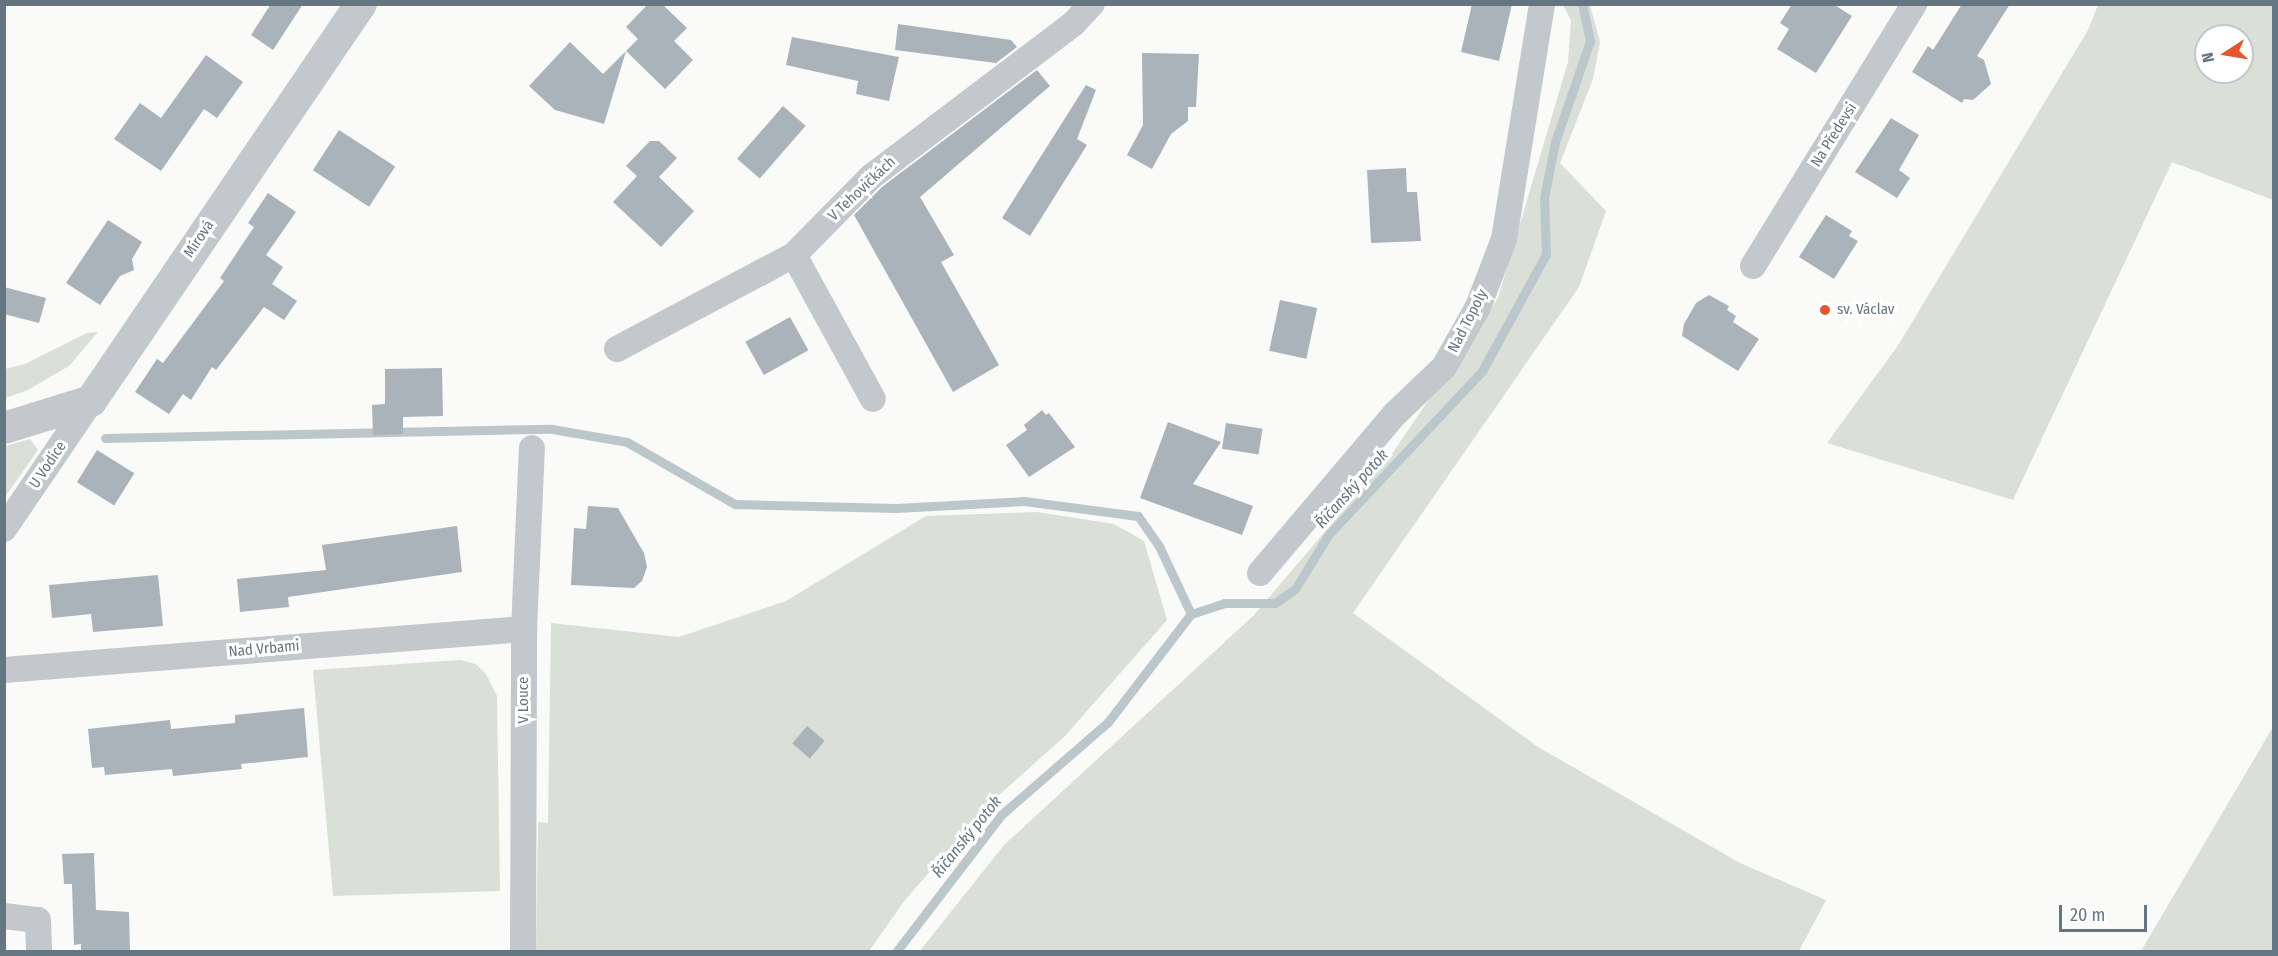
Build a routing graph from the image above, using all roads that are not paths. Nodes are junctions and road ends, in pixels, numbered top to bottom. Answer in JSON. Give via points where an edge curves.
{"nodes":[{"id":1,"x":361,"y":4,"type":"edge"},
{"id":2,"x":1092,"y":4,"type":"edge"},
{"id":3,"x":1542,"y":4,"type":"edge"},
{"id":4,"x":1914,"y":4,"type":"edge"},
{"id":5,"x":794,"y":255,"type":"junction"},
{"id":6,"x":1753,"y":266,"type":"dead end"},
{"id":7,"x":617,"y":349,"type":"dead end"},
{"id":8,"x":873,"y":399,"type":"dead end"},
{"id":9,"x":91,"y":401,"type":"junction"},
{"id":10,"x":4,"y":428,"type":"edge"},
{"id":11,"x":532,"y":448,"type":"dead end"},
{"id":12,"x":4,"y":529,"type":"edge"},
{"id":13,"x":1260,"y":573,"type":"dead end"},
{"id":14,"x":524,"y":629,"type":"junction"},
{"id":15,"x":4,"y":670,"type":"edge"},
{"id":16,"x":4,"y":916,"type":"edge"},
{"id":17,"x":39,"y":951,"type":"edge"},
{"id":18,"x":523,"y":951,"type":"edge"}],
"edges":[{"from":1,"to":9,"type":"street","name":"Mírová"},
{"from":2,"to":5,"type":"street","name":"V Tehovičkách","via":[[1074,22],[873,176]]},
{"from":3,"to":13,"type":"street","name":"Nad Topoly","via":[[1504,239],[1478,307],[1444,367],[1395,414]]},
{"from":4,"to":6,"type":"street","name":"Na Předevsi"},
{"from":5,"to":7,"type":"street","name":"V Tehovičkách"},
{"from":5,"to":8,"type":"street"},
{"from":9,"to":10,"type":"street"},
{"from":9,"to":12,"type":"street","name":"U Vodice"},
{"from":11,"to":14,"type":"street","name":"V Louce"},
{"from":14,"to":15,"type":"street","name":"Nad Vrbami"},
{"from":14,"to":18,"type":"street","name":"V Louce"},
{"from":16,"to":17,"type":"street","via":[[38,920]]}]}
